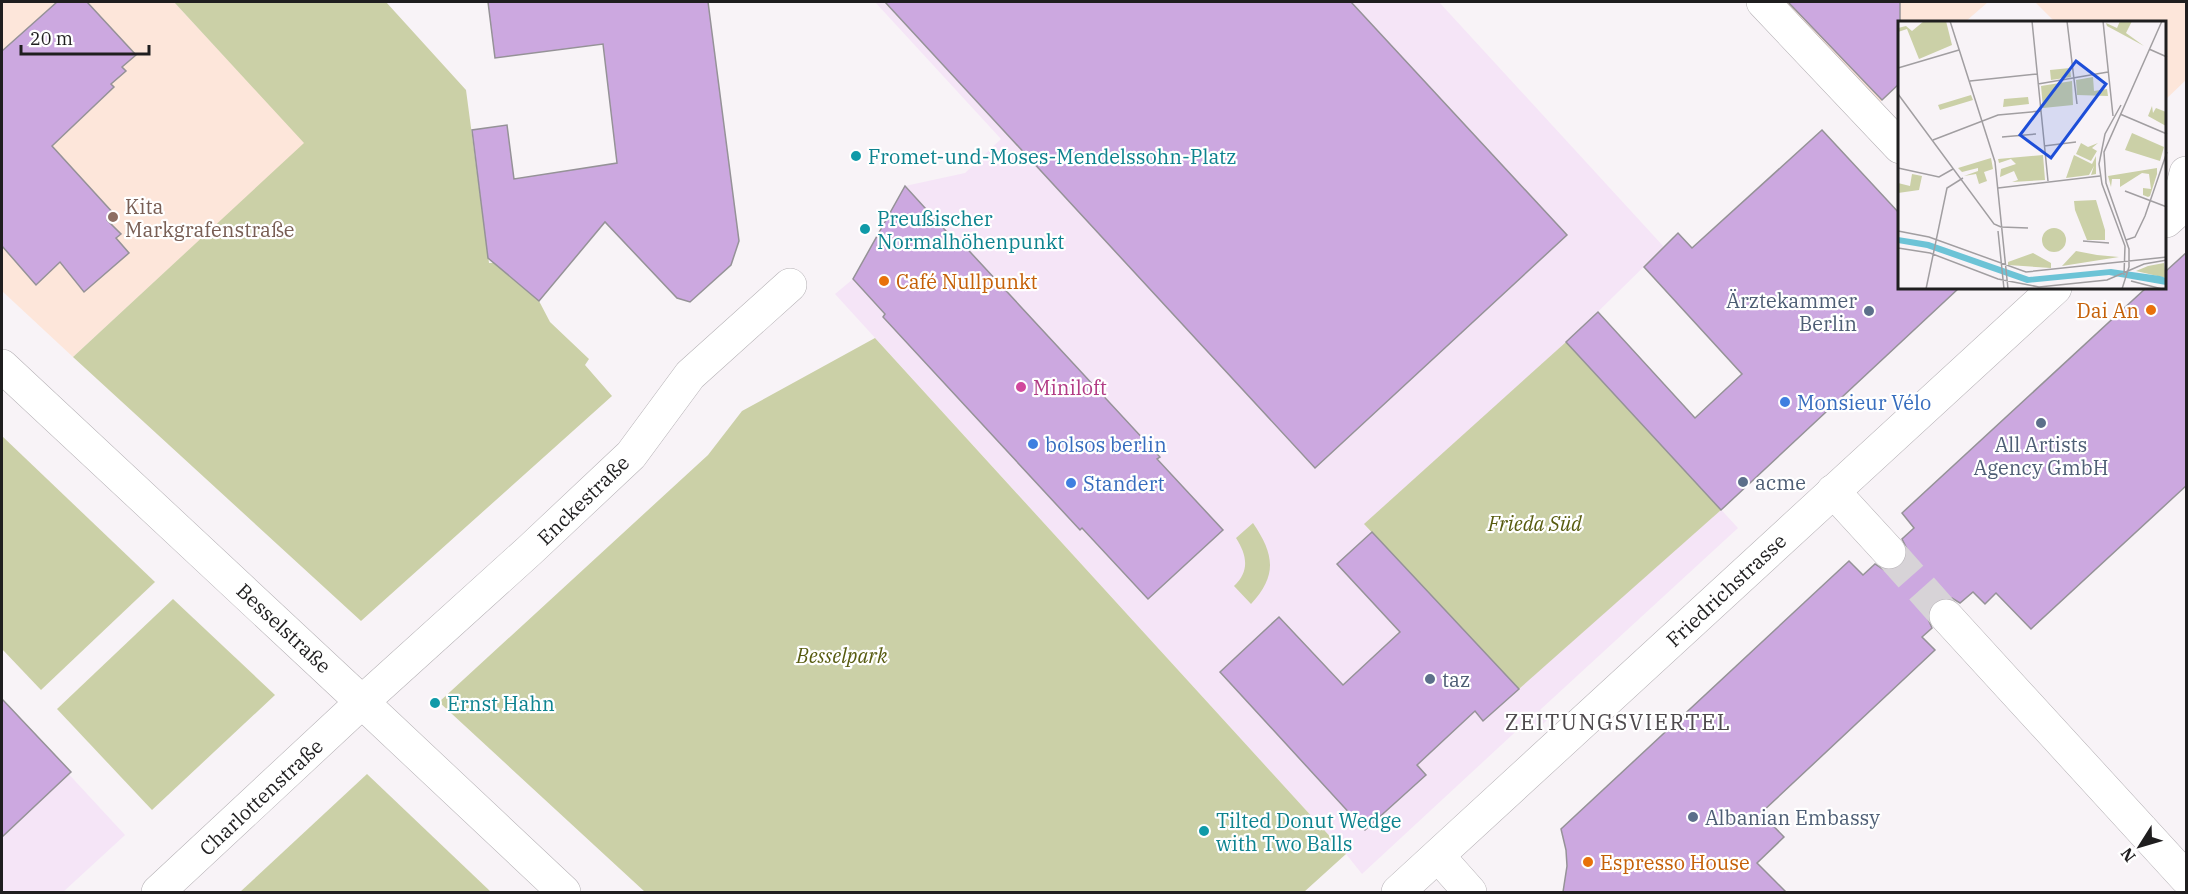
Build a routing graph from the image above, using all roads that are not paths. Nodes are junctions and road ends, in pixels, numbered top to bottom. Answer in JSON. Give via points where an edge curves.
{"nodes":[{"id":1,"x":1763,"y":2,"type":"edge"},
{"id":2,"x":1898,"y":145,"type":"edge"},
{"id":3,"x":2187,"y":165,"type":"edge"},
{"id":4,"x":2167,"y":167,"type":"edge"},
{"id":5,"x":2187,"y":173,"type":"edge"},
{"id":6,"x":2167,"y":220,"type":"edge"},
{"id":7,"x":790,"y":285,"type":"dead end"},
{"id":8,"x":2045,"y":291,"type":"edge"},
{"id":9,"x":2,"y":366,"type":"edge"},
{"id":10,"x":1833,"y":492,"type":"junction"},
{"id":11,"x":1889,"y":552,"type":"tunnel mouth"},
{"id":12,"x":1946,"y":616,"type":"tunnel mouth"},
{"id":13,"x":362,"y":702,"type":"junction"},
{"id":14,"x":1438,"y":856,"type":"junction"},
{"id":15,"x":2187,"y":878,"type":"edge"},
{"id":16,"x":158,"y":892,"type":"edge"},
{"id":17,"x":564,"y":892,"type":"edge"},
{"id":18,"x":1398,"y":892,"type":"edge"},
{"id":19,"x":1470,"y":892,"type":"edge"}],
"edges":[{"from":1,"to":2,"type":"street"},
{"from":3,"to":4,"type":"street"},
{"from":5,"to":6,"type":"street","via":[[2176,212]]},
{"from":7,"to":13,"type":"street","name":"Enckestraße","via":[[690,375],[631,455]]},
{"from":8,"to":10,"type":"street","name":"Friedrichstrasse"},
{"from":9,"to":13,"type":"street","name":"Besselstraße"},
{"from":10,"to":11,"type":"street"},
{"from":10,"to":14,"type":"street","name":"Friedrichstrasse"},
{"from":12,"to":15,"type":"street"},
{"from":13,"to":16,"type":"street","name":"Charlottenstraße"},
{"from":13,"to":17,"type":"street","name":"Besselstraße"},
{"from":14,"to":18,"type":"street","name":"Friedrichstrasse"},
{"from":14,"to":19,"type":"street"}]}
